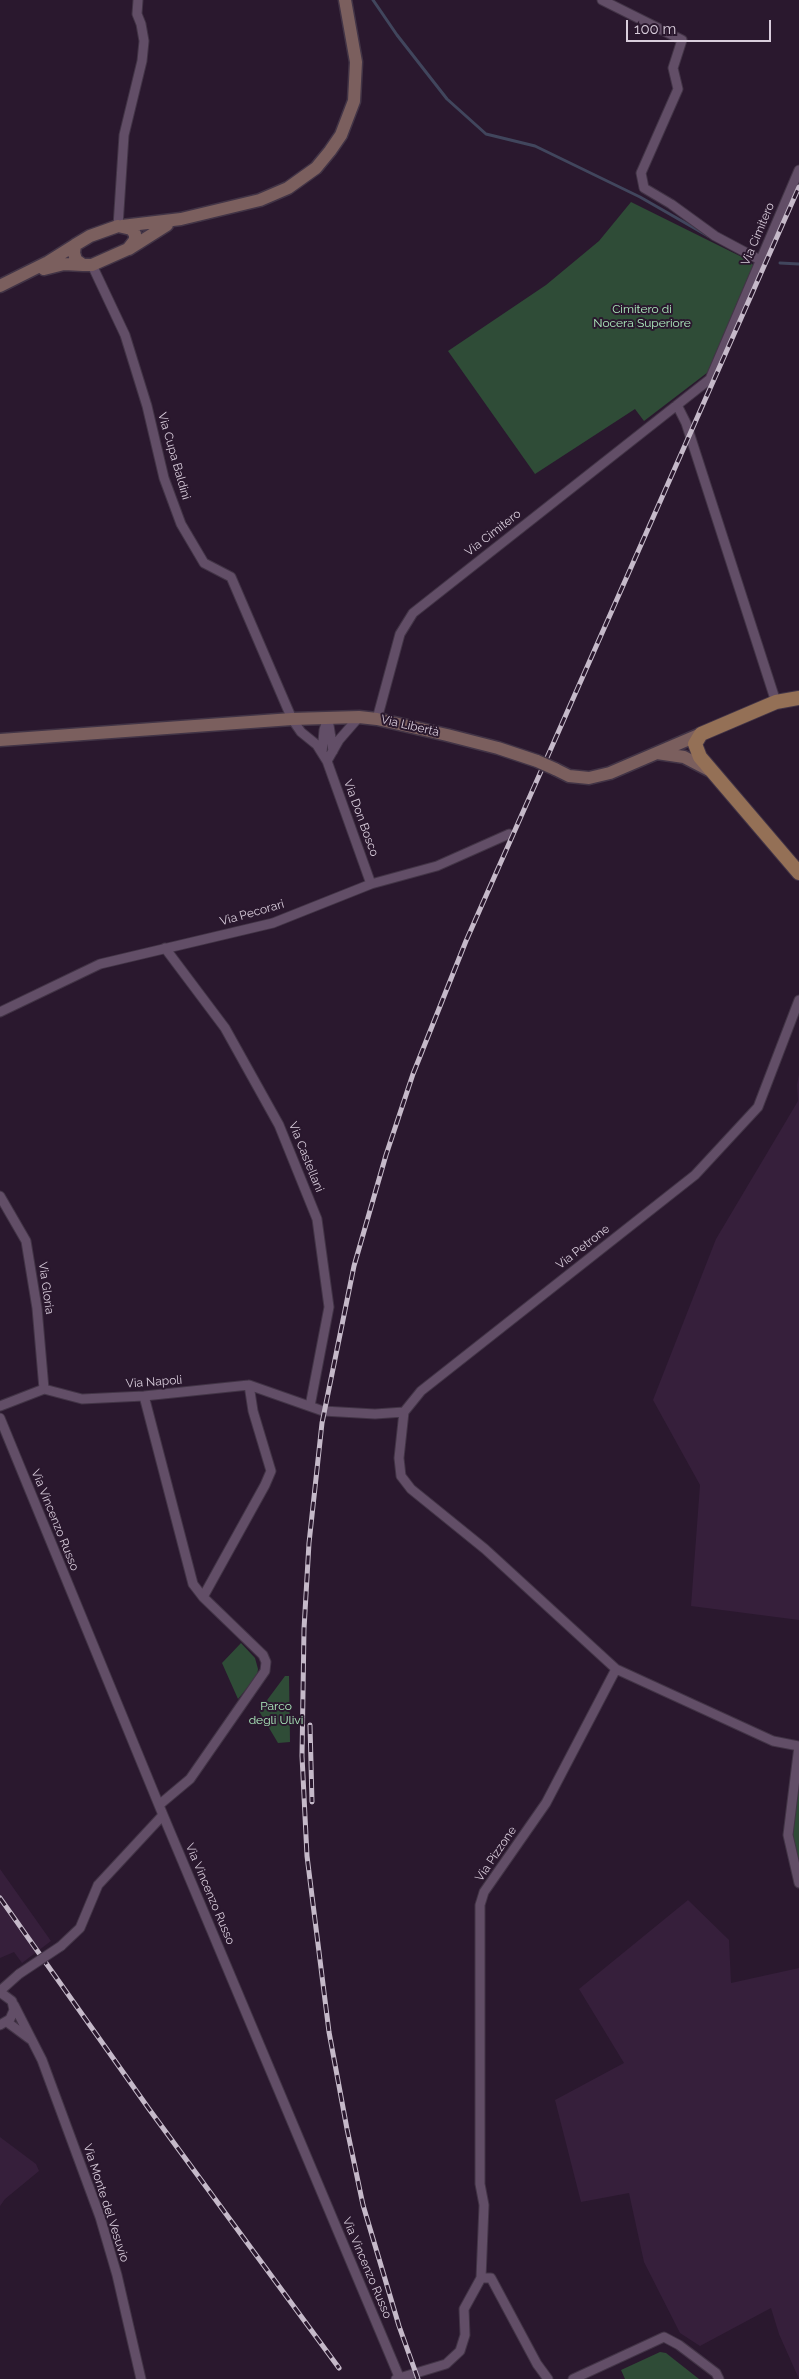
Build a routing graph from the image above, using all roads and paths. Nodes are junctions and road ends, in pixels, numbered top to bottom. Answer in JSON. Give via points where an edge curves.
{"nodes":[{"id":1,"x":138,"y":0,"type":"edge"},
{"id":2,"x":345,"y":0,"type":"edge"},
{"id":3,"x":602,"y":0,"type":"edge"},
{"id":4,"x":799,"y":170,"type":"edge"},
{"id":5,"x":181,"y":218,"type":"junction"},
{"id":6,"x":120,"y":226,"type":"junction"},
{"id":7,"x":75,"y":245,"type":"junction"},
{"id":8,"x":128,"y":249,"type":"junction"},
{"id":9,"x":760,"y":260,"type":"junction"},
{"id":10,"x":88,"y":265,"type":"junction"},
{"id":11,"x":29,"y":272,"type":"junction"},
{"id":12,"x":0,"y":286,"type":"edge"},
{"id":13,"x":677,"y":405,"type":"junction"},
{"id":14,"x":799,"y":698,"type":"edge"},
{"id":15,"x":776,"y":702,"type":"junction"},
{"id":16,"x":359,"y":717,"type":"junction"},
{"id":17,"x":328,"y":718,"type":"junction"},
{"id":18,"x":292,"y":719,"type":"junction"},
{"id":19,"x":377,"y":719,"type":"junction"},
{"id":20,"x":701,"y":734,"type":"junction"},
{"id":21,"x":0,"y":740,"type":"edge"},
{"id":22,"x":333,"y":751,"type":"junction"},
{"id":23,"x":657,"y":752,"type":"junction"},
{"id":24,"x":325,"y":757,"type":"junction"},
{"id":25,"x":717,"y":774,"type":"junction"},
{"id":26,"x":510,"y":834,"type":"dead end"},
{"id":27,"x":799,"y":873,"type":"edge"},
{"id":28,"x":371,"y":884,"type":"junction"},
{"id":29,"x":165,"y":948,"type":"junction"},
{"id":30,"x":799,"y":1000,"type":"edge"},
{"id":31,"x":0,"y":1012,"type":"edge"},
{"id":32,"x":0,"y":1196,"type":"edge"},
{"id":33,"x":249,"y":1385,"type":"junction"},
{"id":34,"x":44,"y":1389,"type":"junction"},
{"id":35,"x":144,"y":1396,"type":"junction"},
{"id":36,"x":0,"y":1406,"type":"edge"},
{"id":37,"x":310,"y":1406,"type":"junction"},
{"id":38,"x":404,"y":1412,"type":"junction"},
{"id":39,"x":0,"y":1418,"type":"edge"},
{"id":40,"x":203,"y":1597,"type":"junction"},
{"id":41,"x":616,"y":1669,"type":"junction"},
{"id":42,"x":159,"y":1805,"type":"junction"},
{"id":43,"x":163,"y":1815,"type":"junction"},
{"id":44,"x":799,"y":1883,"type":"edge"},
{"id":45,"x":16,"y":1977,"type":"junction"},
{"id":46,"x":0,"y":1992,"type":"edge"},
{"id":47,"x":13,"y":2003,"type":"junction"},
{"id":48,"x":2,"y":2025,"type":"edge"},
{"id":49,"x":32,"y":2041,"type":"junction"},
{"id":50,"x":481,"y":2278,"type":"junction"},
{"id":51,"x":141,"y":2379,"type":"edge"},
{"id":52,"x":399,"y":2379,"type":"edge"},
{"id":53,"x":548,"y":2379,"type":"edge"},
{"id":54,"x":573,"y":2379,"type":"edge"},
{"id":55,"x":719,"y":2379,"type":"edge"}],
"edges":[{"from":1,"to":6,"type":"street","via":[[137,14],[144,41],[124,135]]},
{"from":2,"to":5,"type":"main road","via":[[356,62],[356,86],[349,117],[330,152],[316,168],[288,188],[260,200]]},
{"from":3,"to":9,"type":"street","via":[[682,40],[673,68],[678,89],[641,173],[644,188],[715,236]]},
{"from":4,"to":9,"type":"street","name":"Via Cimitero"},
{"from":5,"to":6,"type":"main road"},
{"from":5,"to":8,"type":"main road"},
{"from":6,"to":7,"type":"main road"},
{"from":6,"to":8,"type":"main road","via":[[135,234]]},
{"from":7,"to":10,"type":"main road","via":[[76,260]]},
{"from":7,"to":11,"type":"main road"},
{"from":8,"to":10,"type":"main road"},
{"from":9,"to":13,"type":"street","name":"Via Cimitero","via":[[710,379]]},
{"from":10,"to":11,"type":"main road","via":[[64,264]]},
{"from":10,"to":18,"type":"street","name":"Via Cupa Baldini","via":[[125,335],[147,406],[164,478],[181,524],[204,563],[231,577]]},
{"from":11,"to":12,"type":"main road"},
{"from":13,"to":15,"type":"street","via":[[686,423]]},
{"from":13,"to":19,"type":"street","name":"Via Cimitero","via":[[413,614],[400,634]]},
{"from":14,"to":15,"type":"main road","name":"Via Libertà"},
{"from":15,"to":20,"type":"main road","name":"Via Libertà"},
{"from":16,"to":17,"type":"main road","name":"Via Libertà"},
{"from":16,"to":19,"type":"main road","name":"Via Libertà"},
{"from":16,"to":22,"type":"street"},
{"from":17,"to":18,"type":"main road","name":"Via Libertà"},
{"from":17,"to":22,"type":"street"},
{"from":17,"to":24,"type":"street","name":"Via Don Bosco","via":[[324,730]]},
{"from":18,"to":21,"type":"main road","name":"Via Libertà"},
{"from":18,"to":24,"type":"street","name":"Via Don Bosco"},
{"from":19,"to":23,"type":"main road","name":"Via Libertà","bridge":true,"via":[[498,748],[569,776],[589,778],[610,773]]},
{"from":20,"to":23,"type":"main road","name":"Via Libertà"},
{"from":20,"to":25,"type":"main road","via":[[695,744],[696,751]]},
{"from":22,"to":24,"type":"street"},
{"from":23,"to":25,"type":"main road","via":[[684,757]]},
{"from":24,"to":28,"type":"street","name":"Via Don Bosco"},
{"from":25,"to":27,"type":"main road"},
{"from":26,"to":28,"type":"street","name":"Via Pecorari","via":[[437,866]]},
{"from":28,"to":29,"type":"street","name":"Via Pecorari","via":[[273,922]]},
{"from":29,"to":31,"type":"street","name":"Via Pecorari","via":[[100,964]]},
{"from":29,"to":37,"type":"street","name":"Via Castellani","via":[[225,1028],[275,1117],[317,1219],[329,1307]]},
{"from":30,"to":38,"type":"street","name":"Via Petrone","via":[[758,1107],[695,1175],[421,1391]]},
{"from":32,"to":34,"type":"street","name":"Via Gloria","via":[[26,1241],[37,1308]]},
{"from":33,"to":35,"type":"street","name":"Via Napoli"},
{"from":33,"to":37,"type":"street","name":"Via Napoli"},
{"from":33,"to":40,"type":"street","via":[[271,1471]]},
{"from":34,"to":35,"type":"street","name":"Via Napoli","via":[[82,1398]]},
{"from":34,"to":36,"type":"street"},
{"from":35,"to":40,"type":"street","via":[[193,1584]]},
{"from":37,"to":38,"type":"street","via":[[322,1411]]},
{"from":38,"to":41,"type":"street","via":[[399,1458],[402,1476],[411,1489],[485,1549]]},
{"from":39,"to":42,"type":"street","name":"Via Vincenzo Russo"},
{"from":40,"to":42,"type":"street","via":[[263,1655],[265,1671],[190,1778]]},
{"from":41,"to":44,"type":"street","via":[[773,1740],[799,1746],[788,1835]]},
{"from":41,"to":50,"type":"street","name":"Via Pizzone","via":[[546,1803],[490,1882],[480,1905],[480,2184],[484,2205]]},
{"from":42,"to":43,"type":"street","name":"Via Vincenzo Russo"},
{"from":43,"to":45,"type":"street","bridge":true,"via":[[98,1885],[80,1928],[61,1946]]},
{"from":43,"to":52,"type":"street","name":"Via Vincenzo Russo"},
{"from":45,"to":46,"type":"street"},
{"from":45,"to":47,"type":"street"},
{"from":46,"to":47,"type":"street","name":"Via Monte del Vesuvio"},
{"from":47,"to":48,"type":"street","name":"Via Monte del Vesuvio","via":[[13,2015]]},
{"from":47,"to":49,"type":"street","name":"Via Monte del Vesuvio"},
{"from":48,"to":49,"type":"street","name":"Via Monte del Vesuvio"},
{"from":49,"to":51,"type":"street","name":"Via Monte del Vesuvio","via":[[100,2217]]},
{"from":50,"to":52,"type":"street","name":"Via Pizzone","via":[[464,2308],[465,2336],[460,2351],[446,2364]]},
{"from":50,"to":53,"type":"street","via":[[491,2278]]},
{"from":54,"to":55,"type":"street","via":[[664,2337],[694,2356]]}]}
